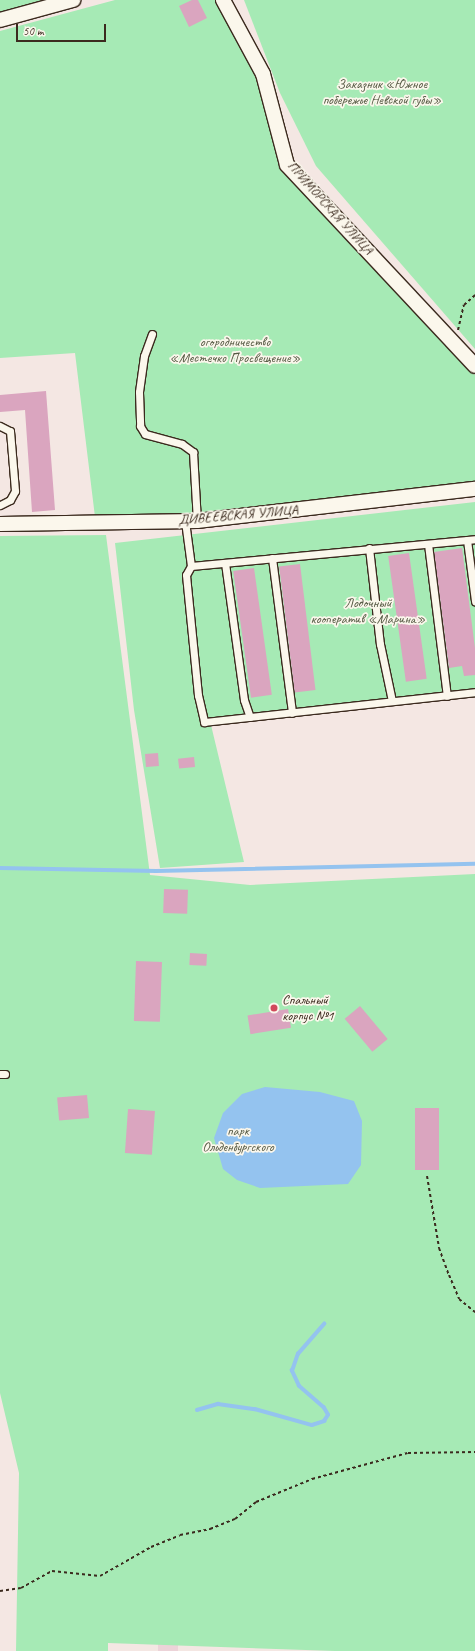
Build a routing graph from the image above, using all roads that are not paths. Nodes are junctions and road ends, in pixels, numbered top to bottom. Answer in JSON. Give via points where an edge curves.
{"nodes":[{"id":1,"x":74,"y":0,"type":"edge"},
{"id":2,"x":223,"y":0,"type":"edge"},
{"id":3,"x":0,"y":20,"type":"edge"},
{"id":4,"x":152,"y":334,"type":"dead end"},
{"id":5,"x":475,"y":366,"type":"edge"},
{"id":6,"x":0,"y":426,"type":"edge"},
{"id":7,"x":475,"y":489,"type":"edge"},
{"id":8,"x":0,"y":505,"type":"edge"},
{"id":9,"x":191,"y":521,"type":"junction"},
{"id":10,"x":0,"y":524,"type":"edge"},
{"id":11,"x":471,"y":540,"type":"edge"},
{"id":12,"x":428,"y":544,"type":"junction"},
{"id":13,"x":369,"y":548,"type":"junction"},
{"id":14,"x":272,"y":558,"type":"junction"},
{"id":15,"x":225,"y":562,"type":"junction"},
{"id":16,"x":191,"y":566,"type":"junction"},
{"id":17,"x":475,"y":601,"type":"edge"},
{"id":18,"x":475,"y":692,"type":"edge"},
{"id":19,"x":447,"y":696,"type":"junction"},
{"id":20,"x":392,"y":702,"type":"junction"},
{"id":21,"x":292,"y":713,"type":"junction"},
{"id":22,"x":250,"y":717,"type":"junction"}],
"edges":[{"from":1,"to":3,"type":"street"},
{"from":2,"to":5,"type":"street","name":"ПРИМОРСКАЯ УЛИЦА","via":[[263,74],[287,165]]},
{"from":4,"to":9,"type":"lane","via":[[144,356],[139,392],[140,426],[145,434],[182,444],[193,452]]},
{"from":6,"to":8,"type":"lane","via":[[10,431],[15,491],[10,500]]},
{"from":7,"to":9,"type":"street","name":"ДИВЕЕВСКАЯ УЛИЦА"},
{"from":9,"to":10,"type":"street","name":"ДИВЕЕВСКАЯ УЛИЦА"},
{"from":9,"to":16,"type":"lane"},
{"from":11,"to":12,"type":"lane"},
{"from":11,"to":17,"type":"lane"},
{"from":12,"to":13,"type":"lane"},
{"from":12,"to":19,"type":"lane"},
{"from":13,"to":14,"type":"lane"},
{"from":13,"to":20,"type":"lane","via":[[380,644]]},
{"from":14,"to":15,"type":"lane"},
{"from":14,"to":21,"type":"lane"},
{"from":15,"to":16,"type":"lane"},
{"from":15,"to":22,"type":"lane","via":[[244,700]]},
{"from":16,"to":22,"type":"lane","via":[[186,575],[198,695],[204,722]]},
{"from":18,"to":19,"type":"lane"},
{"from":19,"to":20,"type":"lane"},
{"from":20,"to":21,"type":"lane"},
{"from":21,"to":22,"type":"lane"}]}
